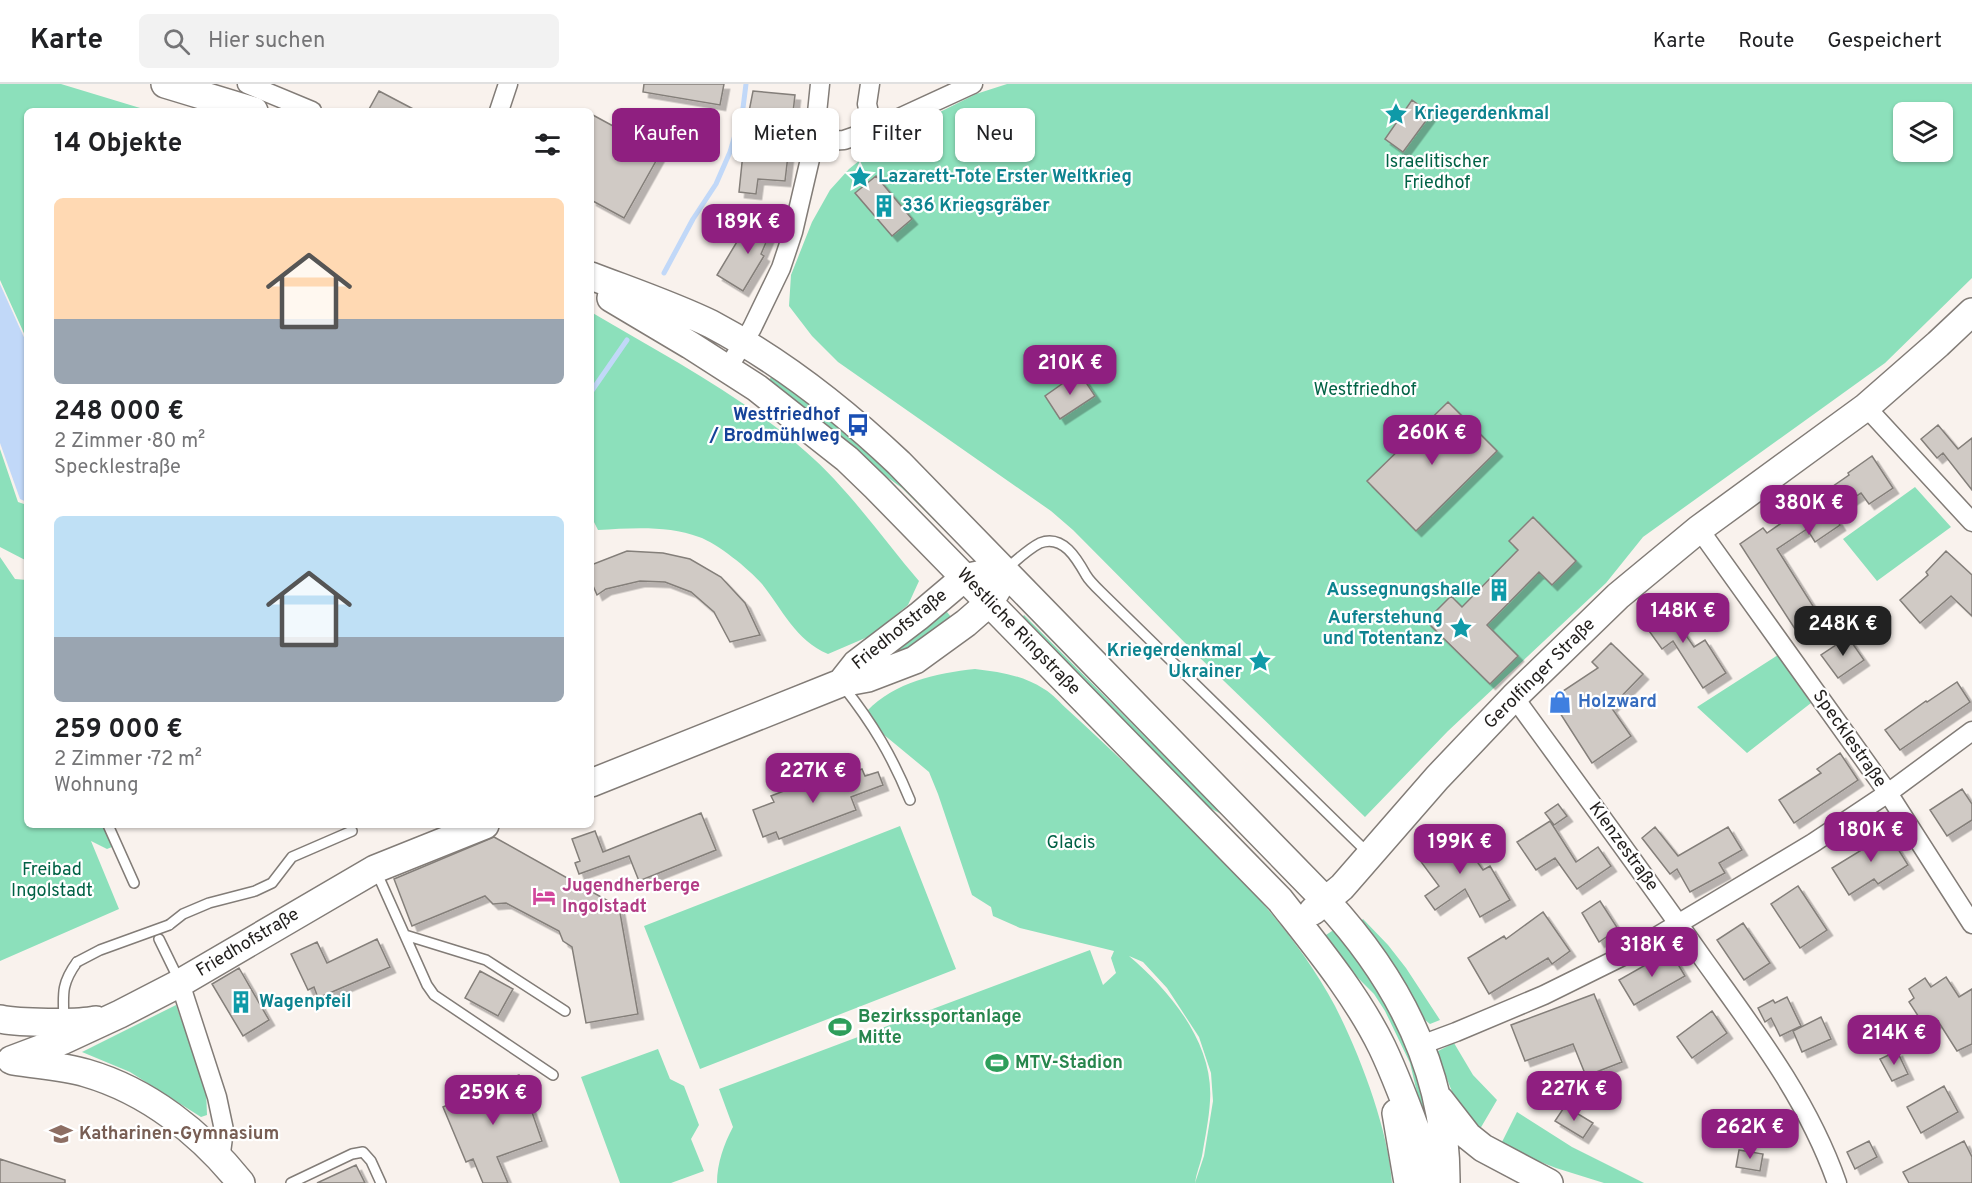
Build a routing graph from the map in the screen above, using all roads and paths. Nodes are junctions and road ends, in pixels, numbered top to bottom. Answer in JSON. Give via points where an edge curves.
{"nodes":[{"id":1,"x":165,"y":84,"type":"edge"},
{"id":2,"x":508,"y":84,"type":"edge"},
{"id":3,"x":820,"y":84,"type":"edge"},
{"id":4,"x":870,"y":84,"type":"edge"},
{"id":5,"x":973,"y":84,"type":"edge"},
{"id":6,"x":251,"y":91,"type":"edge"},
{"id":7,"x":303,"y":108,"type":"edge"},
{"id":8,"x":500,"y":108,"type":"edge"},
{"id":9,"x":818,"y":108,"type":"edge"},
{"id":10,"x":868,"y":108,"type":"edge"},
{"id":11,"x":921,"y":108,"type":"edge"},
{"id":12,"x":809,"y":162,"type":"edge"},
{"id":13,"x":594,"y":277,"type":"edge"},
{"id":14,"x":594,"y":288,"type":"edge"},
{"id":15,"x":1972,"y":312,"type":"edge"},
{"id":16,"x":744,"y":342,"type":"junction"},
{"id":17,"x":728,"y":368,"type":"junction"},
{"id":18,"x":1866,"y":407,"type":"junction"},
{"id":19,"x":1972,"y":522,"type":"edge"},
{"id":20,"x":1700,"y":529,"type":"junction"},
{"id":21,"x":1004,"y":570,"type":"junction"},
{"id":22,"x":964,"y":578,"type":"junction"},
{"id":23,"x":989,"y":603,"type":"junction"},
{"id":24,"x":841,"y":683,"type":"junction"},
{"id":25,"x":1514,"y":698,"type":"junction"},
{"id":26,"x":1972,"y":731,"type":"edge"},
{"id":27,"x":594,"y":782,"type":"edge"},
{"id":28,"x":1888,"y":793,"type":"junction"},
{"id":29,"x":910,"y":800,"type":"dead end"},
{"id":30,"x":109,"y":828,"type":"edge"},
{"id":31,"x":477,"y":828,"type":"edge"},
{"id":32,"x":352,"y":831,"type":"dead end"},
{"id":33,"x":1370,"y":856,"type":"junction"},
{"id":34,"x":375,"y":868,"type":"junction"},
{"id":35,"x":134,"y":884,"type":"dead end"},
{"id":36,"x":1326,"y":901,"type":"junction"},
{"id":37,"x":1298,"y":922,"type":"junction"},
{"id":38,"x":1679,"y":924,"type":"junction"},
{"id":39,"x":1972,"y":924,"type":"edge"},
{"id":40,"x":405,"y":935,"type":"junction"},
{"id":41,"x":159,"y":939,"type":"dead end"},
{"id":42,"x":180,"y":983,"type":"junction"},
{"id":43,"x":565,"y":1011,"type":"dead end"},
{"id":44,"x":0,"y":1019,"type":"edge"},
{"id":45,"x":64,"y":1031,"type":"junction"},
{"id":46,"x":1421,"y":1045,"type":"junction"},
{"id":47,"x":1382,"y":1047,"type":"junction"},
{"id":48,"x":4,"y":1059,"type":"edge"},
{"id":49,"x":553,"y":1075,"type":"dead end"},
{"id":50,"x":1437,"y":1096,"type":"junction"},
{"id":51,"x":220,"y":1160,"type":"junction"},
{"id":52,"x":242,"y":1183,"type":"edge"},
{"id":53,"x":291,"y":1183,"type":"edge"},
{"id":54,"x":381,"y":1183,"type":"edge"},
{"id":55,"x":1408,"y":1183,"type":"edge"},
{"id":56,"x":1435,"y":1183,"type":"edge"},
{"id":57,"x":1446,"y":1183,"type":"edge"},
{"id":58,"x":1549,"y":1183,"type":"edge"},
{"id":59,"x":1837,"y":1183,"type":"edge"}],
"edges":[{"from":1,"to":6,"type":"main road"},
{"from":2,"to":8,"type":"street"},
{"from":3,"to":9,"type":"street"},
{"from":4,"to":10,"type":"street"},
{"from":5,"to":11,"type":"street"},
{"from":6,"to":7,"type":"street"},
{"from":12,"to":16,"type":"street","via":[[781,268]]},
{"from":13,"to":16,"type":"main road","name":"Westliche Ringstraße","via":[[708,323]]},
{"from":14,"to":17,"type":"main road","name":"Westliche Ringstraße"},
{"from":15,"to":18,"type":"main road","name":"Gerolfinger Straße"},
{"from":16,"to":17,"type":"street"},
{"from":16,"to":21,"type":"main road","name":"Westliche Ringstraße","via":[[791,371],[858,424]]},
{"from":17,"to":22,"type":"main road","name":"Westliche Ringstraße","via":[[847,459]]},
{"from":18,"to":19,"type":"street"},
{"from":18,"to":20,"type":"main road","name":"Gerolfinger Straße"},
{"from":20,"to":25,"type":"main road","name":"Gerolfinger Straße","via":[[1618,596]]},
{"from":20,"to":28,"type":"street","name":"Specklestraße"},
{"from":21,"to":22,"type":"main road","name":"Friedhofstraße"},
{"from":21,"to":23,"type":"main road","name":"Friedhofstraße"},
{"from":21,"to":33,"type":"lane","name":"Westliche Ringstraße","via":[[1047,542],[1060,544],[1073,553],[1104,596]]},
{"from":21,"to":36,"type":"main road","name":"Westliche Ringstraße"},
{"from":22,"to":23,"type":"main road","name":"Westliche Ringstraße"},
{"from":22,"to":24,"type":"main road","name":"Friedhofstraße","via":[[856,664]]},
{"from":23,"to":24,"type":"main road","name":"Friedhofstraße","via":[[915,660],[868,678]]},
{"from":23,"to":37,"type":"main road","name":"Westliche Ringstraße"},
{"from":24,"to":27,"type":"main road","name":"Friedhofstraße"},
{"from":24,"to":29,"type":"lane","via":[[876,730]]},
{"from":25,"to":33,"type":"main road","name":"Gerolfinger Straße","via":[[1437,778]]},
{"from":25,"to":38,"type":"street","name":"Klenzestraße"},
{"from":26,"to":28,"type":"street"},
{"from":28,"to":38,"type":"street"},
{"from":28,"to":39,"type":"street","name":"Specklestraße"},
{"from":30,"to":35,"type":"lane"},
{"from":31,"to":34,"type":"main road","name":"Friedhofstraße"},
{"from":32,"to":45,"type":"lane","bridge":true,"via":[[292,857],[272,882],[255,891],[209,903],[76,962],[66,977]]},
{"from":33,"to":36,"type":"main road","name":"Gerolfinger Straße"},
{"from":34,"to":40,"type":"lane"},
{"from":34,"to":42,"type":"main road","name":"Friedhofstraße"},
{"from":36,"to":37,"type":"main road","name":"Gerolfinger Straße"},
{"from":36,"to":46,"type":"main road","name":"Westliche Ringstraße","via":[[1382,971]]},
{"from":37,"to":47,"type":"main road","name":"Westliche Ringstraße"},
{"from":38,"to":46,"type":"street","via":[[1585,976]]},
{"from":38,"to":59,"type":"street","name":"Klenzestraße","via":[[1790,1083]]},
{"from":40,"to":43,"type":"lane","via":[[486,960]]},
{"from":40,"to":49,"type":"lane","via":[[434,995]]},
{"from":41,"to":42,"type":"lane"},
{"from":42,"to":45,"type":"main road","name":"Friedhofstraße","via":[[120,1014]]},
{"from":42,"to":51,"type":"street","via":[[224,1130]]},
{"from":44,"to":45,"type":"main road","name":"Friedhofstraße","via":[[36,1022]]},
{"from":45,"to":48,"type":"main road"},
{"from":46,"to":50,"type":"main road","name":"Westliche Ringstraße"},
{"from":47,"to":55,"type":"main road","name":"Westliche Ringstraße"},
{"from":47,"to":56,"type":"main road","name":"Westliche Ringstraße"},
{"from":48,"to":51,"type":"main road","via":[[73,1070],[120,1085],[157,1105]]},
{"from":50,"to":57,"type":"main road","name":"Westliche Ringstraße"},
{"from":50,"to":58,"type":"main road","via":[[1476,1142]]},
{"from":51,"to":52,"type":"main road"},
{"from":53,"to":54,"type":"lane","via":[[363,1152]]}]}
